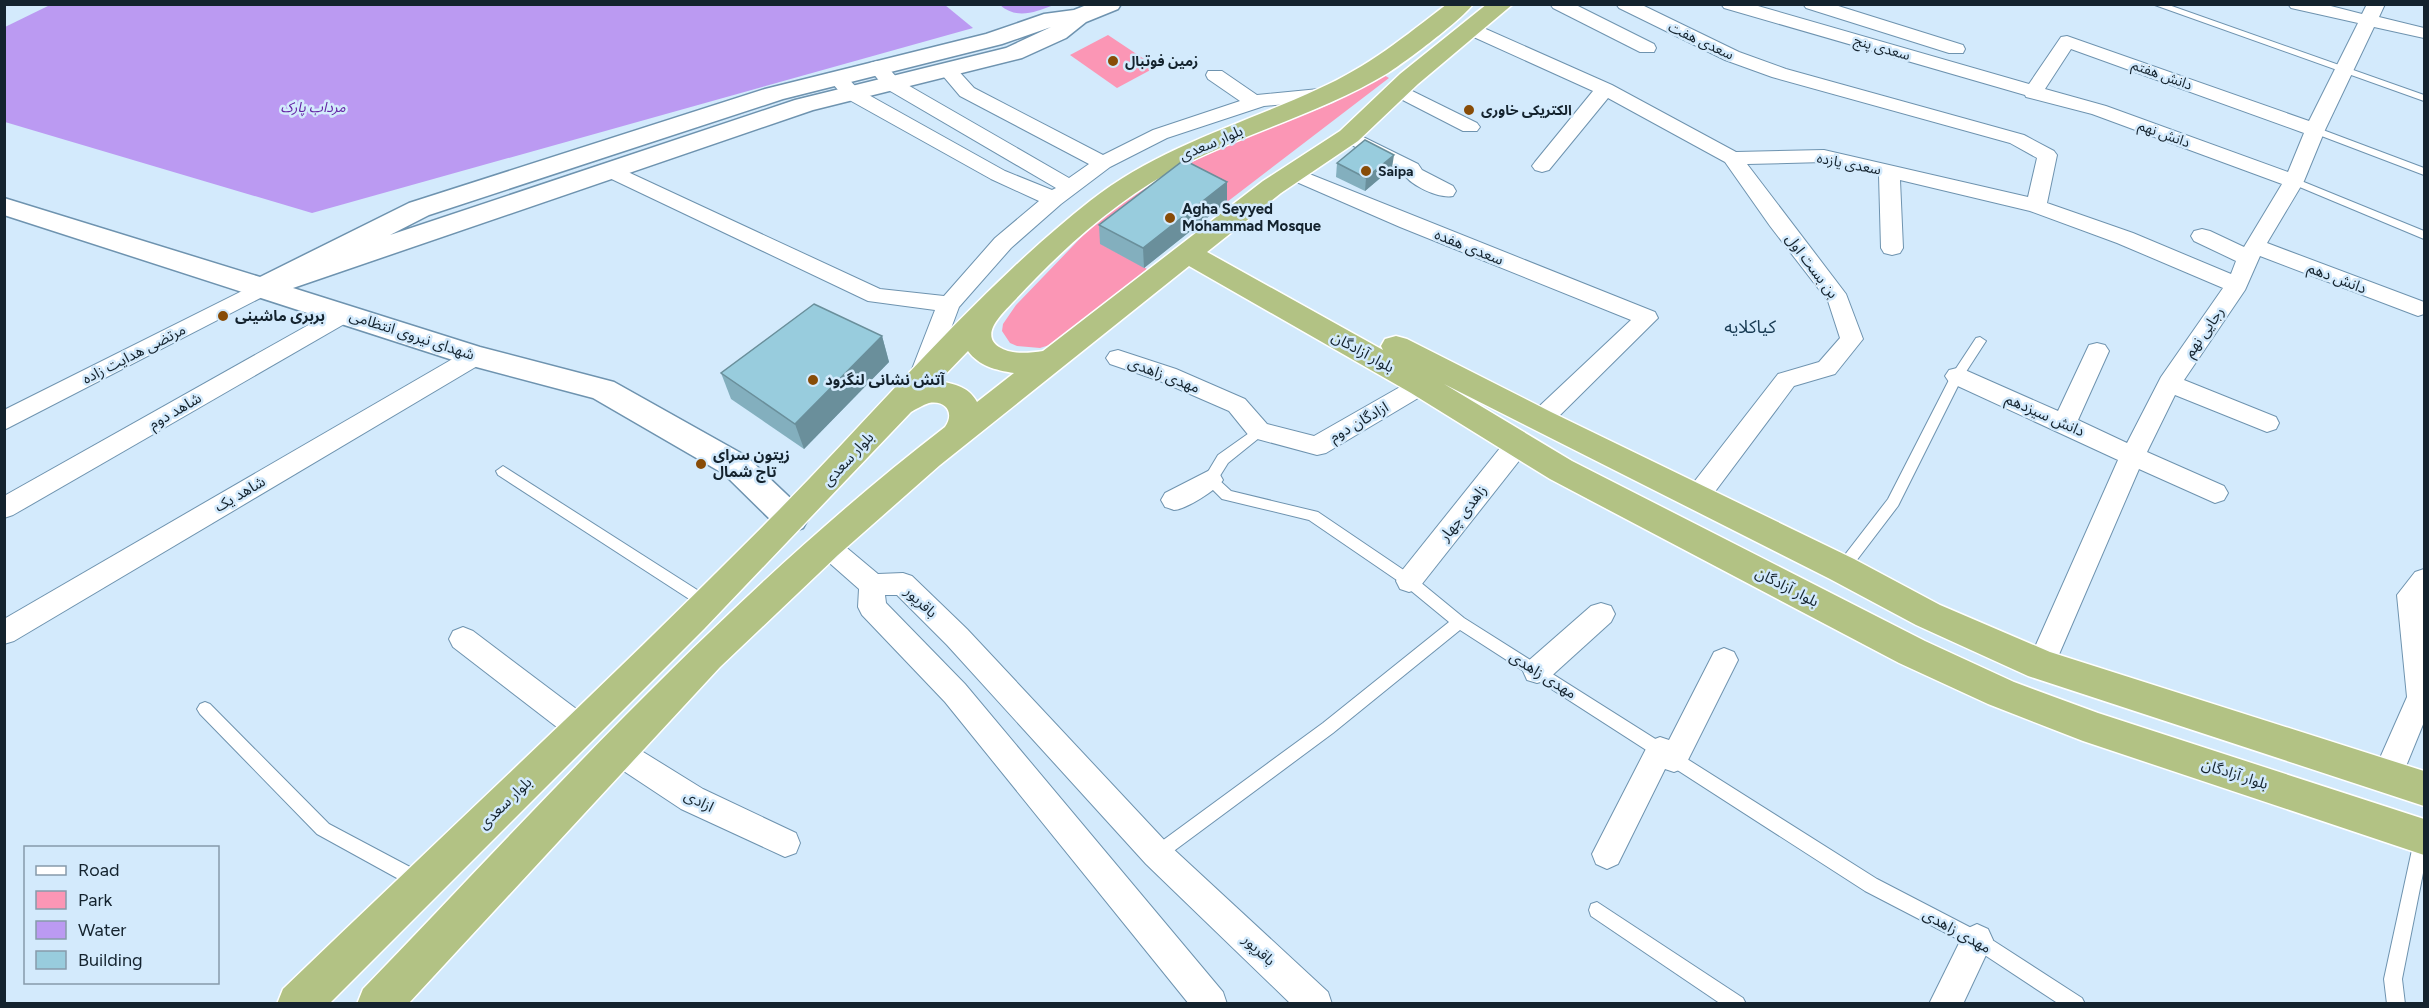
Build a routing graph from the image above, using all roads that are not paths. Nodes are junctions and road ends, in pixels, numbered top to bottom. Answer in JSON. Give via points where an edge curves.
{"nodes":[{"id":1,"x":1110,"y":4,"type":"edge"},
{"id":2,"x":1502,"y":4,"type":"edge"},
{"id":3,"x":1559,"y":4,"type":"edge"},
{"id":4,"x":1625,"y":4,"type":"edge"},
{"id":5,"x":1812,"y":4,"type":"edge"},
{"id":6,"x":2156,"y":4,"type":"edge"},
{"id":7,"x":2297,"y":4,"type":"edge"},
{"id":8,"x":1738,"y":6,"type":"edge"},
{"id":9,"x":2372,"y":13,"type":"edge"},
{"id":10,"x":1078,"y":17,"type":"junction"},
{"id":11,"x":1467,"y":17,"type":"edge"},
{"id":12,"x":2424,"y":33,"type":"edge"},
{"id":13,"x":1647,"y":48,"type":"dead end"},
{"id":14,"x":1956,"y":49,"type":"dead end"},
{"id":15,"x":2343,"y":69,"type":"junction"},
{"id":16,"x":947,"y":70,"type":"junction"},
{"id":17,"x":1215,"y":75,"type":"dead end"},
{"id":18,"x":885,"y":76,"type":"junction"},
{"id":19,"x":843,"y":85,"type":"junction"},
{"id":20,"x":1605,"y":89,"type":"junction"},
{"id":21,"x":1398,"y":90,"type":"junction"},
{"id":22,"x":2033,"y":93,"type":"junction"},
{"id":23,"x":1329,"y":94,"type":"junction"},
{"id":24,"x":2424,"y":98,"type":"edge"},
{"id":25,"x":1255,"y":103,"type":"junction"},
{"id":26,"x":1470,"y":127,"type":"dead end"},
{"id":27,"x":2315,"y":130,"type":"junction"},
{"id":28,"x":1349,"y":136,"type":"junction"},
{"id":29,"x":1732,"y":158,"type":"junction"},
{"id":30,"x":1103,"y":163,"type":"junction"},
{"id":31,"x":1542,"y":166,"type":"dead end"},
{"id":32,"x":609,"y":170,"type":"junction"},
{"id":33,"x":1889,"y":172,"type":"junction"},
{"id":34,"x":2424,"y":172,"type":"edge"},
{"id":35,"x":1292,"y":173,"type":"junction"},
{"id":36,"x":2294,"y":181,"type":"junction"},
{"id":37,"x":1446,"y":191,"type":"dead end"},
{"id":38,"x":1062,"y":193,"type":"junction"},
{"id":39,"x":4,"y":206,"type":"edge"},
{"id":40,"x":2036,"y":206,"type":"junction"},
{"id":41,"x":2424,"y":235,"type":"edge"},
{"id":42,"x":2202,"y":236,"type":"dead end"},
{"id":43,"x":1892,"y":248,"type":"dead end"},
{"id":44,"x":1195,"y":249,"type":"junction"},
{"id":45,"x":2252,"y":253,"type":"junction"},
{"id":46,"x":2236,"y":285,"type":"junction"},
{"id":47,"x":264,"y":287,"type":"junction"},
{"id":48,"x":949,"y":304,"type":"junction"},
{"id":49,"x":2418,"y":308,"type":"dead end"},
{"id":50,"x":345,"y":314,"type":"junction"},
{"id":51,"x":982,"y":316,"type":"junction"},
{"id":52,"x":1980,"y":342,"type":"dead end"},
{"id":53,"x":2097,"y":351,"type":"dead end"},
{"id":54,"x":476,"y":356,"type":"junction"},
{"id":55,"x":1056,"y":358,"type":"junction"},
{"id":56,"x":1118,"y":358,"type":"dead end"},
{"id":57,"x":1957,"y":376,"type":"junction"},
{"id":58,"x":2169,"y":383,"type":"junction"},
{"id":59,"x":1422,"y":385,"type":"junction"},
{"id":60,"x":908,"y":395,"type":"junction"},
{"id":61,"x":1540,"y":420,"type":"junction"},
{"id":62,"x":4,"y":421,"type":"edge"},
{"id":63,"x":2266,"y":423,"type":"dead end"},
{"id":64,"x":2064,"y":424,"type":"junction"},
{"id":65,"x":1259,"y":431,"type":"junction"},
{"id":66,"x":955,"y":436,"type":"junction"},
{"id":67,"x":1517,"y":445,"type":"junction"},
{"id":68,"x":2133,"y":455,"type":"junction"},
{"id":69,"x":503,"y":471,"type":"dead end"},
{"id":70,"x":1210,"y":480,"type":"junction"},
{"id":71,"x":2215,"y":493,"type":"dead end"},
{"id":72,"x":1696,"y":498,"type":"junction"},
{"id":73,"x":1174,"y":500,"type":"dead end"},
{"id":74,"x":4,"y":508,"type":"edge"},
{"id":75,"x":791,"y":519,"type":"junction"},
{"id":76,"x":826,"y":545,"type":"junction"},
{"id":77,"x":1842,"y":569,"type":"junction"},
{"id":78,"x":2424,"y":580,"type":"edge"},
{"id":79,"x":1409,"y":581,"type":"junction"},
{"id":80,"x":872,"y":585,"type":"junction"},
{"id":81,"x":708,"y":604,"type":"junction"},
{"id":82,"x":1601,"y":614,"type":"dead end"},
{"id":83,"x":1459,"y":622,"type":"junction"},
{"id":84,"x":4,"y":633,"type":"edge"},
{"id":85,"x":463,"y":639,"type":"dead end"},
{"id":86,"x":1724,"y":660,"type":"dead end"},
{"id":87,"x":2041,"y":665,"type":"junction"},
{"id":88,"x":1536,"y":671,"type":"junction"},
{"id":89,"x":205,"y":709,"type":"dead end"},
{"id":90,"x":581,"y":729,"type":"junction"},
{"id":91,"x":617,"y":752,"type":"junction"},
{"id":92,"x":1667,"y":754,"type":"junction"},
{"id":93,"x":2387,"y":776,"type":"junction"},
{"id":94,"x":2424,"y":788,"type":"edge"},
{"id":95,"x":2424,"y":836,"type":"edge"},
{"id":96,"x":785,"y":843,"type":"dead end"},
{"id":97,"x":1157,"y":854,"type":"junction"},
{"id":98,"x":1607,"y":854,"type":"dead end"},
{"id":99,"x":423,"y":883,"type":"junction"},
{"id":100,"x":1597,"y":910,"type":"dead end"},
{"id":101,"x":1977,"y":940,"type":"junction"},
{"id":102,"x":298,"y":1004,"type":"edge"},
{"id":103,"x":378,"y":1004,"type":"edge"},
{"id":104,"x":1211,"y":1004,"type":"edge"},
{"id":105,"x":1316,"y":1004,"type":"edge"},
{"id":106,"x":1737,"y":1004,"type":"edge"},
{"id":107,"x":1946,"y":1004,"type":"edge"},
{"id":108,"x":2076,"y":1004,"type":"edge"},
{"id":109,"x":2396,"y":1004,"type":"edge"}],
"edges":[{"from":1,"to":10,"type":"street"},
{"from":2,"to":11,"type":"highway","name":"بلوار سعدی"},
{"from":3,"to":13,"type":"street"},
{"from":4,"to":40,"type":"street","name":"سعدی هفت","via":[[1732,56],[1779,73],[2017,139],[2043,150],[2048,161]]},
{"from":5,"to":14,"type":"street"},
{"from":6,"to":15,"type":"lane"},
{"from":7,"to":9,"type":"street"},
{"from":8,"to":22,"type":"street","name":"سعدی پنج"},
{"from":9,"to":12,"type":"street"},
{"from":9,"to":15,"type":"street","name":"رجایی نهم"},
{"from":10,"to":16,"type":"street","via":[[1058,33],[1014,53]]},
{"from":10,"to":18,"type":"street","via":[[1052,19]]},
{"from":11,"to":20,"type":"street","name":"سعدی یازده"},
{"from":11,"to":21,"type":"highway","name":"بلوار سعدی"},
{"from":11,"to":23,"type":"highway","name":"بلوار سعدی"},
{"from":15,"to":24,"type":"lane"},
{"from":15,"to":27,"type":"street","name":"رجایی نهم"},
{"from":16,"to":18,"type":"street"},
{"from":16,"to":30,"type":"street","via":[[967,93]]},
{"from":17,"to":25,"type":"street"},
{"from":18,"to":19,"type":"street"},
{"from":18,"to":38,"type":"street"},
{"from":19,"to":32,"type":"street","via":[[804,105]]},
{"from":19,"to":38,"type":"street","via":[[998,175]]},
{"from":19,"to":47,"type":"street","via":[[774,94],[419,209]]},
{"from":20,"to":29,"type":"street","name":"سعدی یازده"},
{"from":20,"to":31,"type":"street"},
{"from":21,"to":26,"type":"street"},
{"from":21,"to":28,"type":"highway","name":"بلوار سعدی"},
{"from":22,"to":27,"type":"street","name":"دانش هفتم","via":[[2067,41]]},
{"from":22,"to":36,"type":"street","name":"دانش نهم","via":[[2099,110]]},
{"from":23,"to":25,"type":"street"},
{"from":23,"to":51,"type":"highway","name":"بلوار سعدی","via":[[1198,147],[1147,174],[1068,233]]},
{"from":25,"to":30,"type":"street","via":[[1160,134]]},
{"from":27,"to":34,"type":"lane"},
{"from":27,"to":36,"type":"street","name":"رجایی نهم"},
{"from":28,"to":35,"type":"highway","name":"بلوار سعدی"},
{"from":28,"to":37,"type":"street"},
{"from":29,"to":33,"type":"street","name":"سعدی یازده","via":[[1824,156]]},
{"from":29,"to":72,"type":"street","name":"بن بست اول","via":[[1838,299],[1852,339],[1827,368],[1786,380]]},
{"from":30,"to":38,"type":"street"},
{"from":32,"to":47,"type":"street"},
{"from":32,"to":48,"type":"street","via":[[876,297]]},
{"from":33,"to":40,"type":"street","name":"سعدی یازده"},
{"from":33,"to":43,"type":"street"},
{"from":35,"to":44,"type":"highway","name":"بلوار سعدی"},
{"from":35,"to":61,"type":"street","name":"سعدی هفده","via":[[1647,318]]},
{"from":36,"to":41,"type":"lane"},
{"from":36,"to":45,"type":"street","name":"رجایی نهم"},
{"from":38,"to":48,"type":"street","via":[[1004,243]]},
{"from":39,"to":47,"type":"street","name":"شهدای نیروی انتظامی"},
{"from":40,"to":46,"type":"street","name":"سعدی یازده"},
{"from":42,"to":45,"type":"street","name":"دانش دهم"},
{"from":44,"to":55,"type":"highway","name":"بلوار سعدی"},
{"from":44,"to":59,"type":"highway","name":"بلوار آزادگان"},
{"from":44,"to":61,"type":"highway","name":"بلوار آزادگان"},
{"from":45,"to":46,"type":"street","name":"رجایی نهم"},
{"from":45,"to":49,"type":"street","name":"دانش دهم"},
{"from":46,"to":58,"type":"street","name":"رجایی نهم"},
{"from":47,"to":50,"type":"street","name":"شهدای نیروی انتظامی"},
{"from":47,"to":62,"type":"street","name":"مرتضی هدایت زاده"},
{"from":48,"to":60,"type":"street"},
{"from":50,"to":54,"type":"street","name":"شهدای نیروی انتظامی"},
{"from":50,"to":74,"type":"street","name":"شاهد دوم"},
{"from":51,"to":55,"type":"highway","via":[[978,340],[995,359],[1031,365]]},
{"from":51,"to":60,"type":"highway","name":"بلوار سعدی"},
{"from":52,"to":57,"type":"lane"},
{"from":53,"to":64,"type":"street"},
{"from":54,"to":75,"type":"street","name":"شهدای نیروی انتظامی","via":[[603,390],[735,465]]},
{"from":54,"to":84,"type":"street","name":"شاهد یک"},
{"from":55,"to":66,"type":"highway","name":"بلوار سعدی"},
{"from":56,"to":65,"type":"street","name":"مهدی زاهدی","via":[[1237,405]]},
{"from":57,"to":64,"type":"street","name":"دانش سیزدهم"},
{"from":57,"to":77,"type":"lane","via":[[1893,502]]},
{"from":58,"to":63,"type":"street"},
{"from":58,"to":68,"type":"street","name":"رجایی نهم"},
{"from":59,"to":65,"type":"street","name":"ازادگان دوم","via":[[1317,446]]},
{"from":59,"to":67,"type":"highway","name":"بلوار آزادگان"},
{"from":60,"to":66,"type":"highway","via":[[930,392],[953,396],[962,402],[967,418]]},
{"from":60,"to":75,"type":"highway","name":"بلوار سعدی"},
{"from":61,"to":67,"type":"highway"},
{"from":61,"to":72,"type":"highway","name":"بلوار آزادگان"},
{"from":64,"to":68,"type":"street","name":"دانش سیزدهم"},
{"from":65,"to":70,"type":"lane","via":[[1223,459]]},
{"from":66,"to":76,"type":"highway","name":"بلوار سعدی"},
{"from":67,"to":79,"type":"street","name":"زاهدی چهار"},
{"from":67,"to":95,"type":"highway","name":"بلوار آزادگان","via":[[1912,652],[2001,693],[2096,729]]},
{"from":68,"to":71,"type":"street","name":"دانش سیزدهم"},
{"from":68,"to":87,"type":"street","name":"رجایی نهم"},
{"from":69,"to":81,"type":"lane"},
{"from":70,"to":73,"type":"street"},
{"from":70,"to":79,"type":"lane","name":"مهدی زاهدی","via":[[1227,495],[1312,516]]},
{"from":72,"to":77,"type":"highway","name":"بلوار آزادگان"},
{"from":75,"to":81,"type":"highway","name":"بلوار سعدی"},
{"from":76,"to":80,"type":"street"},
{"from":76,"to":91,"type":"highway","name":"بلوار سعدی","via":[[725,637]]},
{"from":77,"to":87,"type":"highway","name":"بلوار آزادگان","via":[[1928,615]]},
{"from":78,"to":93,"type":"street","via":[[2410,596],[2421,697]]},
{"from":79,"to":83,"type":"lane","name":"مهدی زاهدی"},
{"from":80,"to":97,"type":"street","name":"باقرپور","via":[[903,584],[957,637]]},
{"from":80,"to":104,"type":"street","via":[[872,607],[955,693]]},
{"from":81,"to":90,"type":"highway","name":"بلوار سعدی"},
{"from":82,"to":88,"type":"street"},
{"from":83,"to":88,"type":"lane","name":"مهدی زاهدی"},
{"from":83,"to":97,"type":"lane","via":[[1328,728]]},
{"from":85,"to":90,"type":"street"},
{"from":86,"to":92,"type":"street"},
{"from":87,"to":93,"type":"highway","name":"بلوار آزادگان"},
{"from":88,"to":92,"type":"lane","name":"مهدی زاهدی"},
{"from":89,"to":99,"type":"lane","via":[[323,829]]},
{"from":90,"to":99,"type":"highway","name":"بلوار سعدی"},
{"from":91,"to":96,"type":"street","name":"ازادی","via":[[692,799]]},
{"from":91,"to":103,"type":"highway","name":"بلوار سعدی"},
{"from":92,"to":98,"type":"street"},
{"from":92,"to":101,"type":"lane","name":"مهدی زاهدی","via":[[1870,885]]},
{"from":93,"to":94,"type":"highway","name":"بلوار آزادگان"},
{"from":95,"to":109,"type":"lane","via":[[2393,979]]},
{"from":97,"to":105,"type":"street","name":"باقرپور"},
{"from":99,"to":102,"type":"highway","name":"بلوار سعدی"},
{"from":100,"to":106,"type":"lane"},
{"from":101,"to":107,"type":"street"},
{"from":101,"to":108,"type":"lane","name":"مهدی زاهدی"}]}
